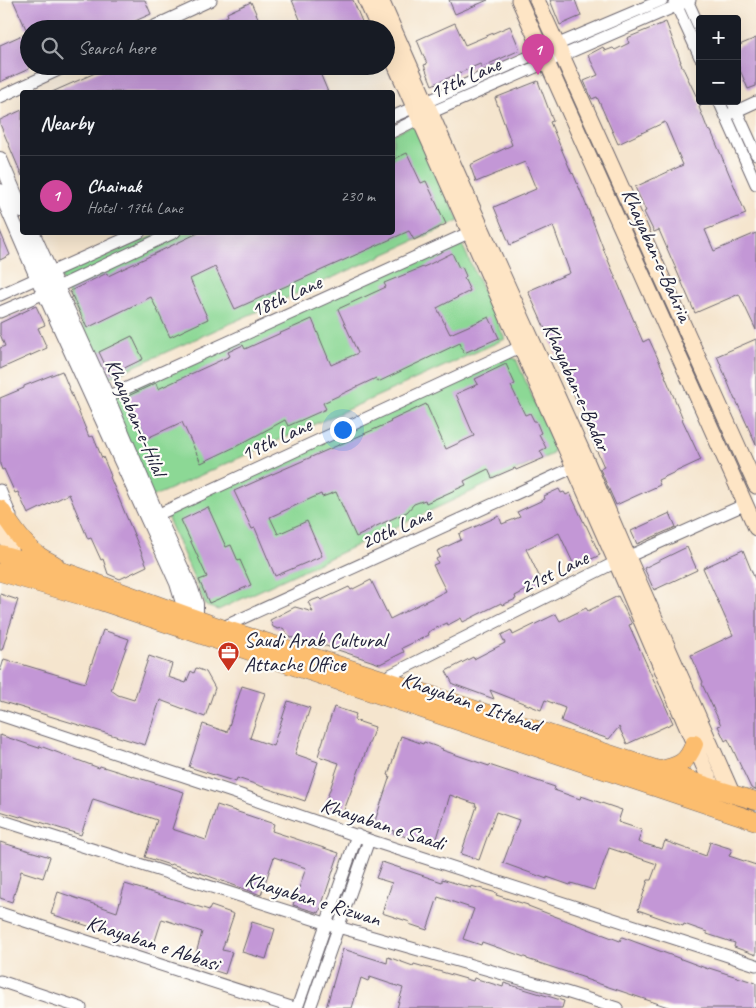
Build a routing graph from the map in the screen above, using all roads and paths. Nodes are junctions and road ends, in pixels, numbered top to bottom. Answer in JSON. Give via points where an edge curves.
{"nodes":[{"id":1,"x":211,"y":0,"type":"edge"},
{"id":2,"x":366,"y":0,"type":"edge"},
{"id":3,"x":381,"y":0,"type":"edge"},
{"id":4,"x":519,"y":0,"type":"edge"},
{"id":5,"x":537,"y":0,"type":"edge"},
{"id":6,"x":662,"y":0,"type":"edge"},
{"id":7,"x":683,"y":2,"type":"edge"},
{"id":8,"x":168,"y":20,"type":"edge"},
{"id":9,"x":375,"y":20,"type":"edge"},
{"id":10,"x":389,"y":20,"type":"edge"},
{"id":11,"x":696,"y":23,"type":"edge"},
{"id":12,"x":395,"y":37,"type":"edge"},
{"id":13,"x":696,"y":45,"type":"edge"},
{"id":14,"x":560,"y":50,"type":"junction"},
{"id":15,"x":545,"y":56,"type":"junction"},
{"id":16,"x":395,"y":60,"type":"edge"},
{"id":17,"x":48,"y":75,"type":"edge"},
{"id":18,"x":0,"y":97,"type":"edge"},
{"id":19,"x":756,"y":102,"type":"edge"},
{"id":20,"x":721,"y":105,"type":"edge"},
{"id":21,"x":735,"y":106,"type":"edge"},
{"id":22,"x":423,"y":110,"type":"junction"},
{"id":23,"x":395,"y":116,"type":"edge"},
{"id":24,"x":726,"y":116,"type":"junction"},
{"id":25,"x":395,"y":130,"type":"edge"},
{"id":26,"x":756,"y":154,"type":"edge"},
{"id":27,"x":0,"y":159,"type":"edge"},
{"id":28,"x":756,"y":184,"type":"edge"},
{"id":29,"x":0,"y":191,"type":"edge"},
{"id":30,"x":20,"y":205,"type":"edge"},
{"id":31,"x":20,"y":230,"type":"edge"},
{"id":32,"x":475,"y":230,"type":"junction"},
{"id":33,"x":23,"y":235,"type":"edge"},
{"id":34,"x":33,"y":235,"type":"edge"},
{"id":35,"x":133,"y":235,"type":"edge"},
{"id":36,"x":169,"y":235,"type":"edge"},
{"id":37,"x":44,"y":276,"type":"junction"},
{"id":38,"x":51,"y":290,"type":"junction"},
{"id":39,"x":0,"y":295,"type":"edge"},
{"id":40,"x":0,"y":312,"type":"edge"},
{"id":41,"x":520,"y":347,"type":"junction"},
{"id":42,"x":107,"y":397,"type":"junction"},
{"id":43,"x":580,"y":465,"type":"junction"},
{"id":44,"x":756,"y":486,"type":"edge"},
{"id":45,"x":0,"y":490,"type":"edge"},
{"id":46,"x":746,"y":504,"type":"junction"},
{"id":47,"x":0,"y":509,"type":"edge"},
{"id":48,"x":157,"y":515,"type":"junction"},
{"id":49,"x":0,"y":520,"type":"edge"},
{"id":50,"x":756,"y":528,"type":"edge"},
{"id":51,"x":22,"y":540,"type":"junction"},
{"id":52,"x":622,"y":560,"type":"junction"},
{"id":53,"x":4,"y":568,"type":"edge"},
{"id":54,"x":71,"y":574,"type":"junction"},
{"id":55,"x":188,"y":616,"type":"junction"},
{"id":56,"x":221,"y":628,"type":"junction"},
{"id":57,"x":382,"y":679,"type":"junction"},
{"id":58,"x":0,"y":715,"type":"edge"},
{"id":59,"x":694,"y":744,"type":"junction"},
{"id":60,"x":660,"y":770,"type":"junction"},
{"id":61,"x":713,"y":788,"type":"junction"},
{"id":62,"x":732,"y":793,"type":"junction"},
{"id":63,"x":756,"y":801,"type":"edge"},
{"id":64,"x":0,"y":820,"type":"edge"},
{"id":65,"x":756,"y":821,"type":"edge"},
{"id":66,"x":357,"y":835,"type":"junction"},
{"id":67,"x":369,"y":840,"type":"junction"},
{"id":68,"x":0,"y":913,"type":"edge"},
{"id":69,"x":326,"y":924,"type":"junction"},
{"id":70,"x":338,"y":927,"type":"junction"},
{"id":71,"x":756,"y":965,"type":"edge"},
{"id":72,"x":1,"y":984,"type":"edge"},
{"id":73,"x":74,"y":1007,"type":"edge"},
{"id":74,"x":296,"y":1008,"type":"edge"},
{"id":75,"x":310,"y":1008,"type":"edge"},
{"id":76,"x":617,"y":1008,"type":"edge"}],
"edges":[{"from":1,"to":8,"type":"street"},
{"from":2,"to":9,"type":"main road"},
{"from":3,"to":10,"type":"main road","name":"Khayaban-e-Badar"},
{"from":4,"to":15,"type":"main road","name":"Khayaban-e-Bahria"},
{"from":5,"to":14,"type":"main road","name":"Khayaban-e-Bahria"},
{"from":6,"to":14,"type":"street","name":"17th Lane"},
{"from":7,"to":11,"type":"street"},
{"from":7,"to":13,"type":"street"},
{"from":7,"to":14,"type":"street","name":"17th Lane"},
{"from":12,"to":22,"type":"main road","name":"Khayaban-e-Badar"},
{"from":14,"to":15,"type":"street","name":"17th Lane"},
{"from":14,"to":44,"type":"main road","name":"Khayaban-e-Bahria"},
{"from":15,"to":22,"type":"street","name":"17th Lane"},
{"from":15,"to":46,"type":"main road","name":"Khayaban-e-Bahria"},
{"from":16,"to":22,"type":"main road","name":"Khayaban-e-Badar"},
{"from":17,"to":18,"type":"street"},
{"from":19,"to":21,"type":"street"},
{"from":20,"to":24,"type":"street"},
{"from":21,"to":24,"type":"street"},
{"from":21,"to":26,"type":"street"},
{"from":22,"to":23,"type":"street","name":"17th Lane"},
{"from":22,"to":25,"type":"street","name":"17th Lane"},
{"from":22,"to":32,"type":"main road","name":"Khayaban-e-Badar"},
{"from":24,"to":28,"type":"street"},
{"from":27,"to":30,"type":"street"},
{"from":29,"to":31,"type":"street"},
{"from":32,"to":41,"type":"main road","name":"Khayaban-e-Badar"},
{"from":32,"to":42,"type":"street","name":"18th Lane"},
{"from":32,"to":43,"type":"main road","name":"Khayaban-e-Badar"},
{"from":33,"to":37,"type":"street"},
{"from":34,"to":37,"type":"street","name":"Khayaban-e-Hilal"},
{"from":35,"to":37,"type":"street"},
{"from":36,"to":38,"type":"street"},
{"from":37,"to":38,"type":"street","name":"Khayaban-e-Hilal"},
{"from":37,"to":39,"type":"street"},
{"from":38,"to":40,"type":"street"},
{"from":38,"to":42,"type":"street","name":"Khayaban-e-Hilal"},
{"from":38,"to":55,"type":"street","via":[[177,583]]},
{"from":41,"to":43,"type":"main road","name":"Khayaban-e-Badar"},
{"from":41,"to":48,"type":"street","name":"19th Lane"},
{"from":42,"to":48,"type":"street","name":"Khayaban-e-Hilal"},
{"from":43,"to":52,"type":"main road","name":"Khayaban-e-Badar"},
{"from":43,"to":56,"type":"street","name":"20th Lane"},
{"from":45,"to":51,"type":"street"},
{"from":46,"to":50,"type":"main road","name":"Khayaban-e-Bahria"},
{"from":46,"to":52,"type":"street","name":"21st Lane"},
{"from":47,"to":51,"type":"main road"},
{"from":48,"to":55,"type":"street","name":"Khayaban-e-Hilal","via":[[196,604]]},
{"from":49,"to":53,"type":"main road"},
{"from":51,"to":54,"type":"main road","via":[[38,555]]},
{"from":52,"to":57,"type":"street","name":"21st Lane"},
{"from":52,"to":59,"type":"main road","name":"Khayaban-e-Badar"},
{"from":52,"to":62,"type":"main road","name":"Khayaban-e-Badar"},
{"from":53,"to":54,"type":"main road","name":"Khayaban e Ittehad"},
{"from":53,"to":65,"type":"main road","name":"Khayaban e Ittehad"},
{"from":54,"to":55,"type":"main road","name":"Khayaban e Ittehad"},
{"from":55,"to":56,"type":"main road","name":"Khayaban e Ittehad"},
{"from":56,"to":57,"type":"main road","name":"Khayaban e Ittehad"},
{"from":57,"to":60,"type":"main road","name":"Khayaban e Ittehad"},
{"from":58,"to":66,"type":"street","name":"Khayaban e Saadi"},
{"from":59,"to":60,"type":"main road","via":[[680,765]]},
{"from":59,"to":61,"type":"main road","name":"Khayaban-e-Badar"},
{"from":60,"to":61,"type":"main road","name":"Khayaban e Ittehad"},
{"from":61,"to":62,"type":"main road","name":"Khayaban e Ittehad"},
{"from":62,"to":63,"type":"main road","name":"Khayaban e Ittehad"},
{"from":64,"to":69,"type":"street","name":"Khayaban e Rizwan"},
{"from":66,"to":67,"type":"street","name":"Khayaban e Saadi"},
{"from":66,"to":69,"type":"street"},
{"from":67,"to":70,"type":"street"},
{"from":67,"to":71,"type":"street","name":"Khayaban e Saadi"},
{"from":68,"to":74,"type":"street","name":"Khayaban e Abbasi"},
{"from":69,"to":70,"type":"street","name":"Khayaban e Rizwan"},
{"from":69,"to":74,"type":"street"},
{"from":70,"to":75,"type":"street"},
{"from":70,"to":76,"type":"street","name":"Khayaban e Rizwan"},
{"from":72,"to":73,"type":"street"}]}
